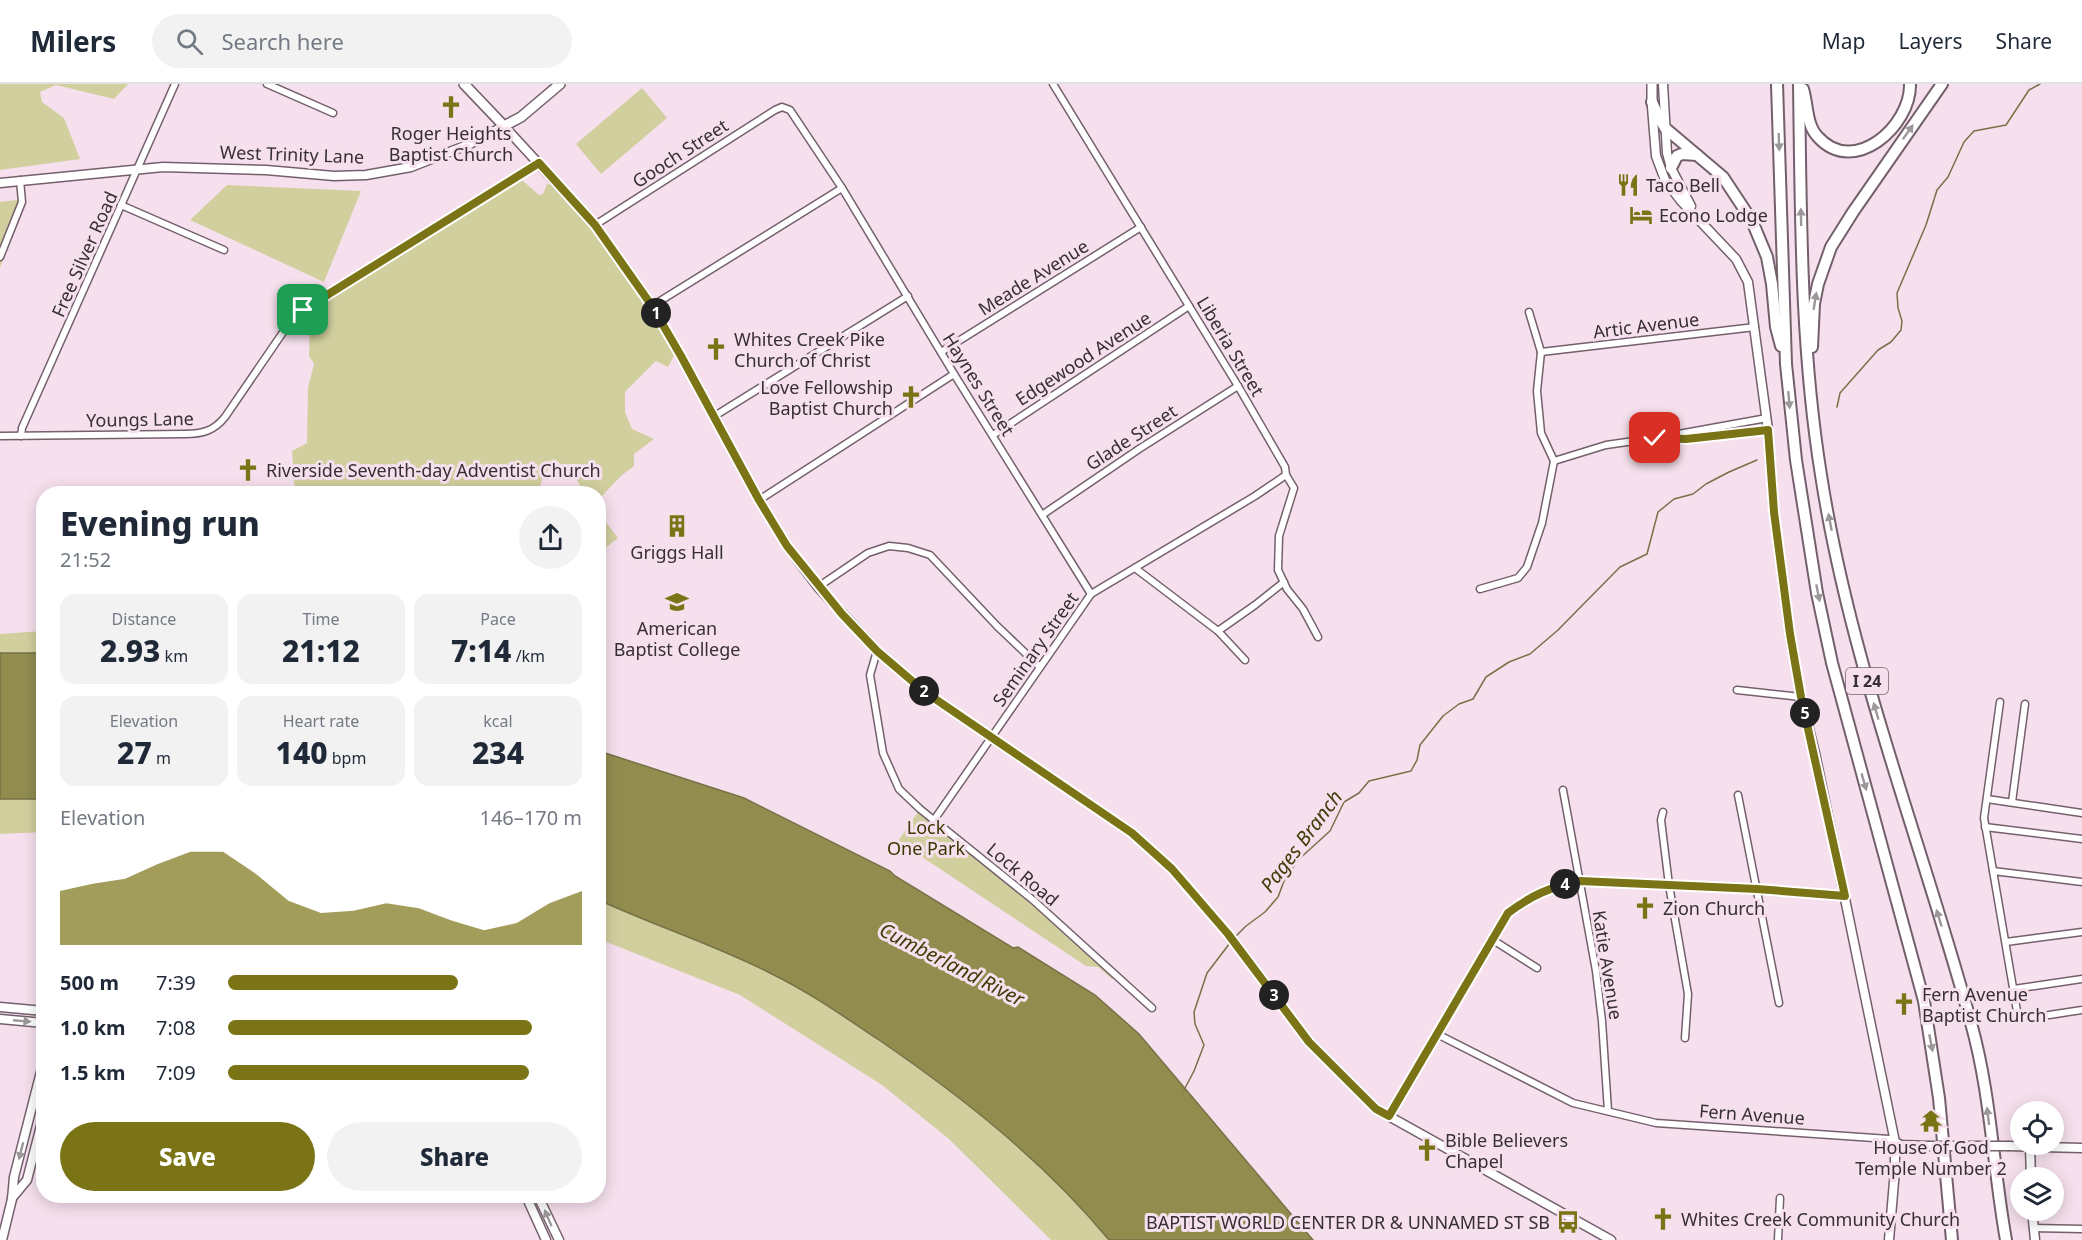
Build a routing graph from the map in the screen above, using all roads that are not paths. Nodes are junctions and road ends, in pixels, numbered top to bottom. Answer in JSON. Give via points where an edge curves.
{"nodes":[{"id":1,"x":175,"y":84,"type":"edge"},
{"id":2,"x":267,"y":84,"type":"edge"},
{"id":3,"x":464,"y":84,"type":"edge"},
{"id":4,"x":560,"y":84,"type":"edge"},
{"id":5,"x":1053,"y":84,"type":"edge"},
{"id":6,"x":1652,"y":84,"type":"edge"},
{"id":7,"x":1663,"y":84,"type":"edge"},
{"id":8,"x":1777,"y":84,"type":"edge"},
{"id":9,"x":1800,"y":84,"type":"edge"},
{"id":10,"x":1910,"y":84,"type":"edge"},
{"id":11,"x":1942,"y":84,"type":"edge"},
{"id":12,"x":1652,"y":102,"type":"junction"},
{"id":13,"x":782,"y":107,"type":"joint"},
{"id":14,"x":333,"y":113,"type":"dead end"},
{"id":15,"x":504,"y":126,"type":"junction"},
{"id":16,"x":1665,"y":128,"type":"junction"},
{"id":17,"x":1697,"y":155,"type":"junction"},
{"id":18,"x":539,"y":163,"type":"junction"},
{"id":19,"x":139,"y":168,"type":"junction"},
{"id":20,"x":1671,"y":168,"type":"junction"},
{"id":21,"x":20,"y":180,"type":"junction"},
{"id":22,"x":0,"y":183,"type":"edge"},
{"id":23,"x":842,"y":188,"type":"junction"},
{"id":24,"x":121,"y":205,"type":"junction"},
{"id":25,"x":1695,"y":214,"type":"junction"},
{"id":26,"x":595,"y":225,"type":"junction"},
{"id":27,"x":1141,"y":227,"type":"junction"},
{"id":28,"x":224,"y":250,"type":"dead end"},
{"id":29,"x":0,"y":257,"type":"edge"},
{"id":30,"x":908,"y":296,"type":"junction"},
{"id":31,"x":652,"y":306,"type":"junction"},
{"id":32,"x":1189,"y":306,"type":"junction"},
{"id":33,"x":1529,"y":312,"type":"dead end"},
{"id":34,"x":1755,"y":327,"type":"junction"},
{"id":35,"x":941,"y":352,"type":"junction"},
{"id":36,"x":1540,"y":352,"type":"junction"},
{"id":37,"x":1786,"y":364,"type":"junction"},
{"id":38,"x":954,"y":374,"type":"junction"},
{"id":39,"x":1809,"y":380,"type":"junction"},
{"id":40,"x":1238,"y":386,"type":"junction"},
{"id":41,"x":713,"y":417,"type":"junction"},
{"id":42,"x":1767,"y":418,"type":"junction"},
{"id":43,"x":1768,"y":430,"type":"junction"},
{"id":44,"x":993,"y":435,"type":"junction"},
{"id":45,"x":0,"y":436,"type":"edge"},
{"id":46,"x":21,"y":436,"type":"junction"},
{"id":47,"x":1655,"y":438,"type":"junction"},
{"id":48,"x":1554,"y":461,"type":"junction"},
{"id":49,"x":1286,"y":475,"type":"junction"},
{"id":50,"x":759,"y":500,"type":"junction"},
{"id":51,"x":1042,"y":515,"type":"junction"},
{"id":52,"x":1135,"y":568,"type":"junction"},
{"id":53,"x":1284,"y":582,"type":"junction"},
{"id":54,"x":818,"y":587,"type":"junction"},
{"id":55,"x":1480,"y":589,"type":"dead end"},
{"id":56,"x":1091,"y":594,"type":"junction"},
{"id":57,"x":1218,"y":631,"type":"junction"},
{"id":58,"x":1317,"y":637,"type":"dead end"},
{"id":59,"x":877,"y":651,"type":"junction"},
{"id":60,"x":1245,"y":660,"type":"dead end"},
{"id":61,"x":1040,"y":668,"type":"junction"},
{"id":62,"x":1737,"y":690,"type":"dead end"},
{"id":63,"x":1801,"y":697,"type":"junction"},
{"id":64,"x":2000,"y":702,"type":"dead end"},
{"id":65,"x":2025,"y":704,"type":"dead end"},
{"id":66,"x":992,"y":738,"type":"junction"},
{"id":67,"x":1563,"y":790,"type":"dead end"},
{"id":68,"x":1738,"y":795,"type":"dead end"},
{"id":69,"x":1987,"y":799,"type":"junction"},
{"id":70,"x":2012,"y":802,"type":"junction"},
{"id":71,"x":1663,"y":812,"type":"dead end"},
{"id":72,"x":2082,"y":813,"type":"edge"},
{"id":73,"x":934,"y":820,"type":"junction"},
{"id":74,"x":1985,"y":827,"type":"junction"},
{"id":75,"x":2082,"y":839,"type":"edge"},
{"id":76,"x":1993,"y":871,"type":"junction"},
{"id":77,"x":1580,"y":881,"type":"junction"},
{"id":78,"x":2082,"y":882,"type":"edge"},
{"id":79,"x":1669,"y":885,"type":"junction"},
{"id":80,"x":1757,"y":889,"type":"junction"},
{"id":81,"x":1845,"y":896,"type":"junction"},
{"id":82,"x":2082,"y":932,"type":"edge"},
{"id":83,"x":1493,"y":940,"type":"junction"},
{"id":84,"x":2006,"y":942,"type":"junction"},
{"id":85,"x":1537,"y":968,"type":"dead end"},
{"id":86,"x":2082,"y":979,"type":"edge"},
{"id":87,"x":2014,"y":988,"type":"junction"},
{"id":88,"x":1779,"y":1004,"type":"dead end"},
{"id":89,"x":0,"y":1008,"type":"edge"},
{"id":90,"x":1152,"y":1008,"type":"dead end"},
{"id":91,"x":36,"y":1010,"type":"edge"},
{"id":92,"x":2082,"y":1010,"type":"edge"},
{"id":93,"x":0,"y":1018,"type":"edge"},
{"id":94,"x":36,"y":1022,"type":"edge"},
{"id":95,"x":1437,"y":1034,"type":"junction"},
{"id":96,"x":1685,"y":1038,"type":"dead end"},
{"id":97,"x":36,"y":1098,"type":"edge"},
{"id":98,"x":1608,"y":1111,"type":"junction"},
{"id":99,"x":1389,"y":1116,"type":"junction"},
{"id":100,"x":1895,"y":1142,"type":"junction"},
{"id":101,"x":36,"y":1145,"type":"edge"},
{"id":102,"x":2010,"y":1146,"type":"edge"},
{"id":103,"x":2064,"y":1148,"type":"edge"},
{"id":104,"x":2082,"y":1148,"type":"edge"},
{"id":105,"x":1998,"y":1194,"type":"junction"},
{"id":106,"x":1780,"y":1198,"type":"dead end"},
{"id":107,"x":12,"y":1199,"type":"junction"},
{"id":108,"x":529,"y":1203,"type":"edge"},
{"id":109,"x":541,"y":1203,"type":"edge"},
{"id":110,"x":2033,"y":1221,"type":"edge"},
{"id":111,"x":2033,"y":1228,"type":"junction"},
{"id":112,"x":2082,"y":1229,"type":"edge"},
{"id":113,"x":2,"y":1240,"type":"edge"},
{"id":114,"x":546,"y":1240,"type":"edge"},
{"id":115,"x":559,"y":1240,"type":"edge"},
{"id":116,"x":1611,"y":1240,"type":"edge"},
{"id":117,"x":1778,"y":1240,"type":"edge"},
{"id":118,"x":1889,"y":1240,"type":"edge"},
{"id":119,"x":1952,"y":1240,"type":"edge"},
{"id":120,"x":2000,"y":1240,"type":"edge"},
{"id":121,"x":2006,"y":1240,"type":"edge"},
{"id":122,"x":2035,"y":1240,"type":"edge"}],
"edges":[{"from":1,"to":19,"type":"street","name":"Free Silver Road"},
{"from":2,"to":14,"type":"street"},
{"from":3,"to":15,"type":"main road"},
{"from":4,"to":15,"type":"main road","name":"West Trinity Lane"},
{"from":5,"to":27,"type":"street","name":"Liberia Street"},
{"from":6,"to":12,"type":"main road"},
{"from":7,"to":16,"type":"street"},
{"from":8,"to":37,"type":"highway","number":"I 24","one_way":true},
{"from":9,"to":10,"type":"highway","via":[[1808,118],[1818,137],[1846,152],[1859,151],[1885,136],[1907,105]]},
{"from":39,"to":9,"type":"highway","number":"I 24","one_way":true,"via":[[1802,270]]},
{"from":39,"to":11,"type":"highway","one_way":true,"via":[[1814,304],[1832,247]]},
{"from":12,"to":16,"type":"highway"},
{"from":12,"to":25,"type":"street","via":[[1656,156],[1665,180]]},
{"from":13,"to":23,"type":"street","name":"Haynes Street","via":[[790,111]]},
{"from":13,"to":26,"type":"street","name":"Gooch Street"},
{"from":15,"to":18,"type":"street"},
{"from":15,"to":19,"type":"street","name":"West Trinity Lane","via":[[411,167],[366,175],[204,167]]},
{"from":16,"to":17,"type":"highway"},
{"from":16,"to":20,"type":"street"},
{"from":17,"to":20,"type":"highway","via":[[1677,156]]},
{"from":17,"to":37,"type":"highway","via":[[1733,190],[1761,241]]},
{"from":18,"to":26,"type":"street"},
{"from":18,"to":46,"type":"street","name":"Youngs Lane","via":[[303,310],[288,325],[214,429],[199,434]]},
{"from":19,"to":21,"type":"street","name":"West Trinity Lane"},
{"from":19,"to":24,"type":"street","name":"Free Silver Road"},
{"from":20,"to":25,"type":"street"},
{"from":21,"to":22,"type":"street","name":"West Trinity Lane"},
{"from":21,"to":29,"type":"street","via":[[22,202]]},
{"from":23,"to":30,"type":"street","name":"Haynes Street"},
{"from":23,"to":31,"type":"street"},
{"from":24,"to":28,"type":"street"},
{"from":24,"to":46,"type":"street","name":"Free Silver Road"},
{"from":25,"to":34,"type":"street","via":[[1744,274]]},
{"from":26,"to":31,"type":"street"},
{"from":27,"to":32,"type":"street","name":"Liberia Street"},
{"from":27,"to":35,"type":"street","name":"Meade Avenue"},
{"from":30,"to":35,"type":"street","name":"Haynes Street"},
{"from":30,"to":41,"type":"street"},
{"from":31,"to":41,"type":"street"},
{"from":32,"to":40,"type":"street","name":"Liberia Street"},
{"from":32,"to":44,"type":"street","name":"Edgewood Avenue"},
{"from":33,"to":36,"type":"street"},
{"from":34,"to":36,"type":"street","name":"Artic Avenue"},
{"from":34,"to":42,"type":"street"},
{"from":35,"to":38,"type":"street","name":"Haynes Street"},
{"from":36,"to":48,"type":"street","via":[[1537,391],[1541,433]]},
{"from":37,"to":119,"type":"highway","number":"I 24","one_way":true,"via":[[1815,582],[1846,718],[1924,1001],[1940,1098]]},
{"from":38,"to":44,"type":"street","name":"Haynes Street"},
{"from":38,"to":50,"type":"street"},
{"from":105,"to":39,"type":"highway","number":"I 24","one_way":true,"via":[[1986,1092],[1972,1026],[1862,666],[1841,579],[1821,477]]},
{"from":40,"to":49,"type":"street","name":"Liberia Street"},
{"from":40,"to":51,"type":"street","name":"Glade Street"},
{"from":41,"to":50,"type":"street"},
{"from":42,"to":43,"type":"street"},
{"from":42,"to":47,"type":"street"},
{"from":43,"to":47,"type":"street","via":[[1686,439]]},
{"from":43,"to":63,"type":"street","via":[[1776,523]]},
{"from":44,"to":51,"type":"street","name":"Haynes Street"},
{"from":45,"to":46,"type":"street","name":"Youngs Lane"},
{"from":47,"to":48,"type":"street","via":[[1606,445]]},
{"from":48,"to":55,"type":"street","via":[[1542,523],[1527,567],[1518,578]]},
{"from":49,"to":52,"type":"street","name":"Seminary Street"},
{"from":49,"to":53,"type":"street","name":"Liberia Street","via":[[1294,488],[1279,537],[1278,570]]},
{"from":50,"to":54,"type":"street"},
{"from":51,"to":56,"type":"street","name":"Haynes Street"},
{"from":52,"to":56,"type":"street","name":"Seminary Street"},
{"from":52,"to":57,"type":"street"},
{"from":53,"to":57,"type":"street"},
{"from":53,"to":58,"type":"street","name":"Liberia Street"},
{"from":54,"to":59,"type":"street"},
{"from":54,"to":61,"type":"street","via":[[868,552],[889,546],[930,555]]},
{"from":56,"to":61,"type":"street","name":"Seminary Street"},
{"from":57,"to":60,"type":"street"},
{"from":59,"to":66,"type":"street","via":[[925,692]]},
{"from":59,"to":73,"type":"street","name":"Lock Road","via":[[870,675],[883,753],[899,789]]},
{"from":61,"to":66,"type":"street","name":"Seminary Street"},
{"from":62,"to":63,"type":"street"},
{"from":63,"to":81,"type":"street"},
{"from":64,"to":69,"type":"street"},
{"from":65,"to":70,"type":"street"},
{"from":66,"to":73,"type":"street","name":"Seminary Street"},
{"from":66,"to":99,"type":"street","via":[[1132,833],[1172,869],[1206,907],[1309,1042],[1376,1109]]},
{"from":67,"to":77,"type":"street","name":"Katie Avenue"},
{"from":68,"to":80,"type":"street"},
{"from":69,"to":70,"type":"street"},
{"from":69,"to":74,"type":"street"},
{"from":70,"to":72,"type":"street"},
{"from":71,"to":79,"type":"street"},
{"from":73,"to":90,"type":"street","name":"Lock Road","via":[[1033,900]]},
{"from":74,"to":75,"type":"street"},
{"from":74,"to":76,"type":"street"},
{"from":76,"to":78,"type":"street"},
{"from":76,"to":84,"type":"street"},
{"from":77,"to":79,"type":"street"},
{"from":77,"to":83,"type":"street","via":[[1530,897],[1508,913]]},
{"from":77,"to":98,"type":"street","name":"Katie Avenue","via":[[1600,1001]]},
{"from":79,"to":80,"type":"street"},
{"from":79,"to":96,"type":"street","via":[[1688,994]]},
{"from":80,"to":81,"type":"street"},
{"from":80,"to":88,"type":"street"},
{"from":81,"to":100,"type":"street"},
{"from":82,"to":84,"type":"street"},
{"from":83,"to":85,"type":"street"},
{"from":83,"to":95,"type":"street"},
{"from":84,"to":87,"type":"street"},
{"from":86,"to":87,"type":"street"},
{"from":87,"to":92,"type":"street","via":[[2018,1017]]},
{"from":89,"to":91,"type":"street"},
{"from":93,"to":94,"type":"street","one_way":true},
{"from":95,"to":98,"type":"street","name":"Fern Avenue","via":[[1573,1103]]},
{"from":95,"to":99,"type":"street"},
{"from":97,"to":107,"type":"street","one_way":true,"via":[[14,1177]]},
{"from":98,"to":100,"type":"street","name":"Fern Avenue","via":[[1656,1123]]},
{"from":99,"to":116,"type":"street"},
{"from":100,"to":102,"type":"street","name":"Fern Avenue","bridge":true},
{"from":100,"to":118,"type":"street"},
{"from":101,"to":107,"type":"street","via":[[27,1180]]},
{"from":103,"to":104,"type":"street","name":"Fern Avenue"},
{"from":105,"to":120,"type":"highway"},
{"from":105,"to":121,"type":"highway","number":"I 24"},
{"from":106,"to":117,"type":"street"},
{"from":107,"to":113,"type":"street"},
{"from":108,"to":114,"type":"street"},
{"from":115,"to":109,"type":"street","one_way":true},
{"from":110,"to":111,"type":"street"},
{"from":111,"to":112,"type":"street"},
{"from":111,"to":122,"type":"street"}]}
